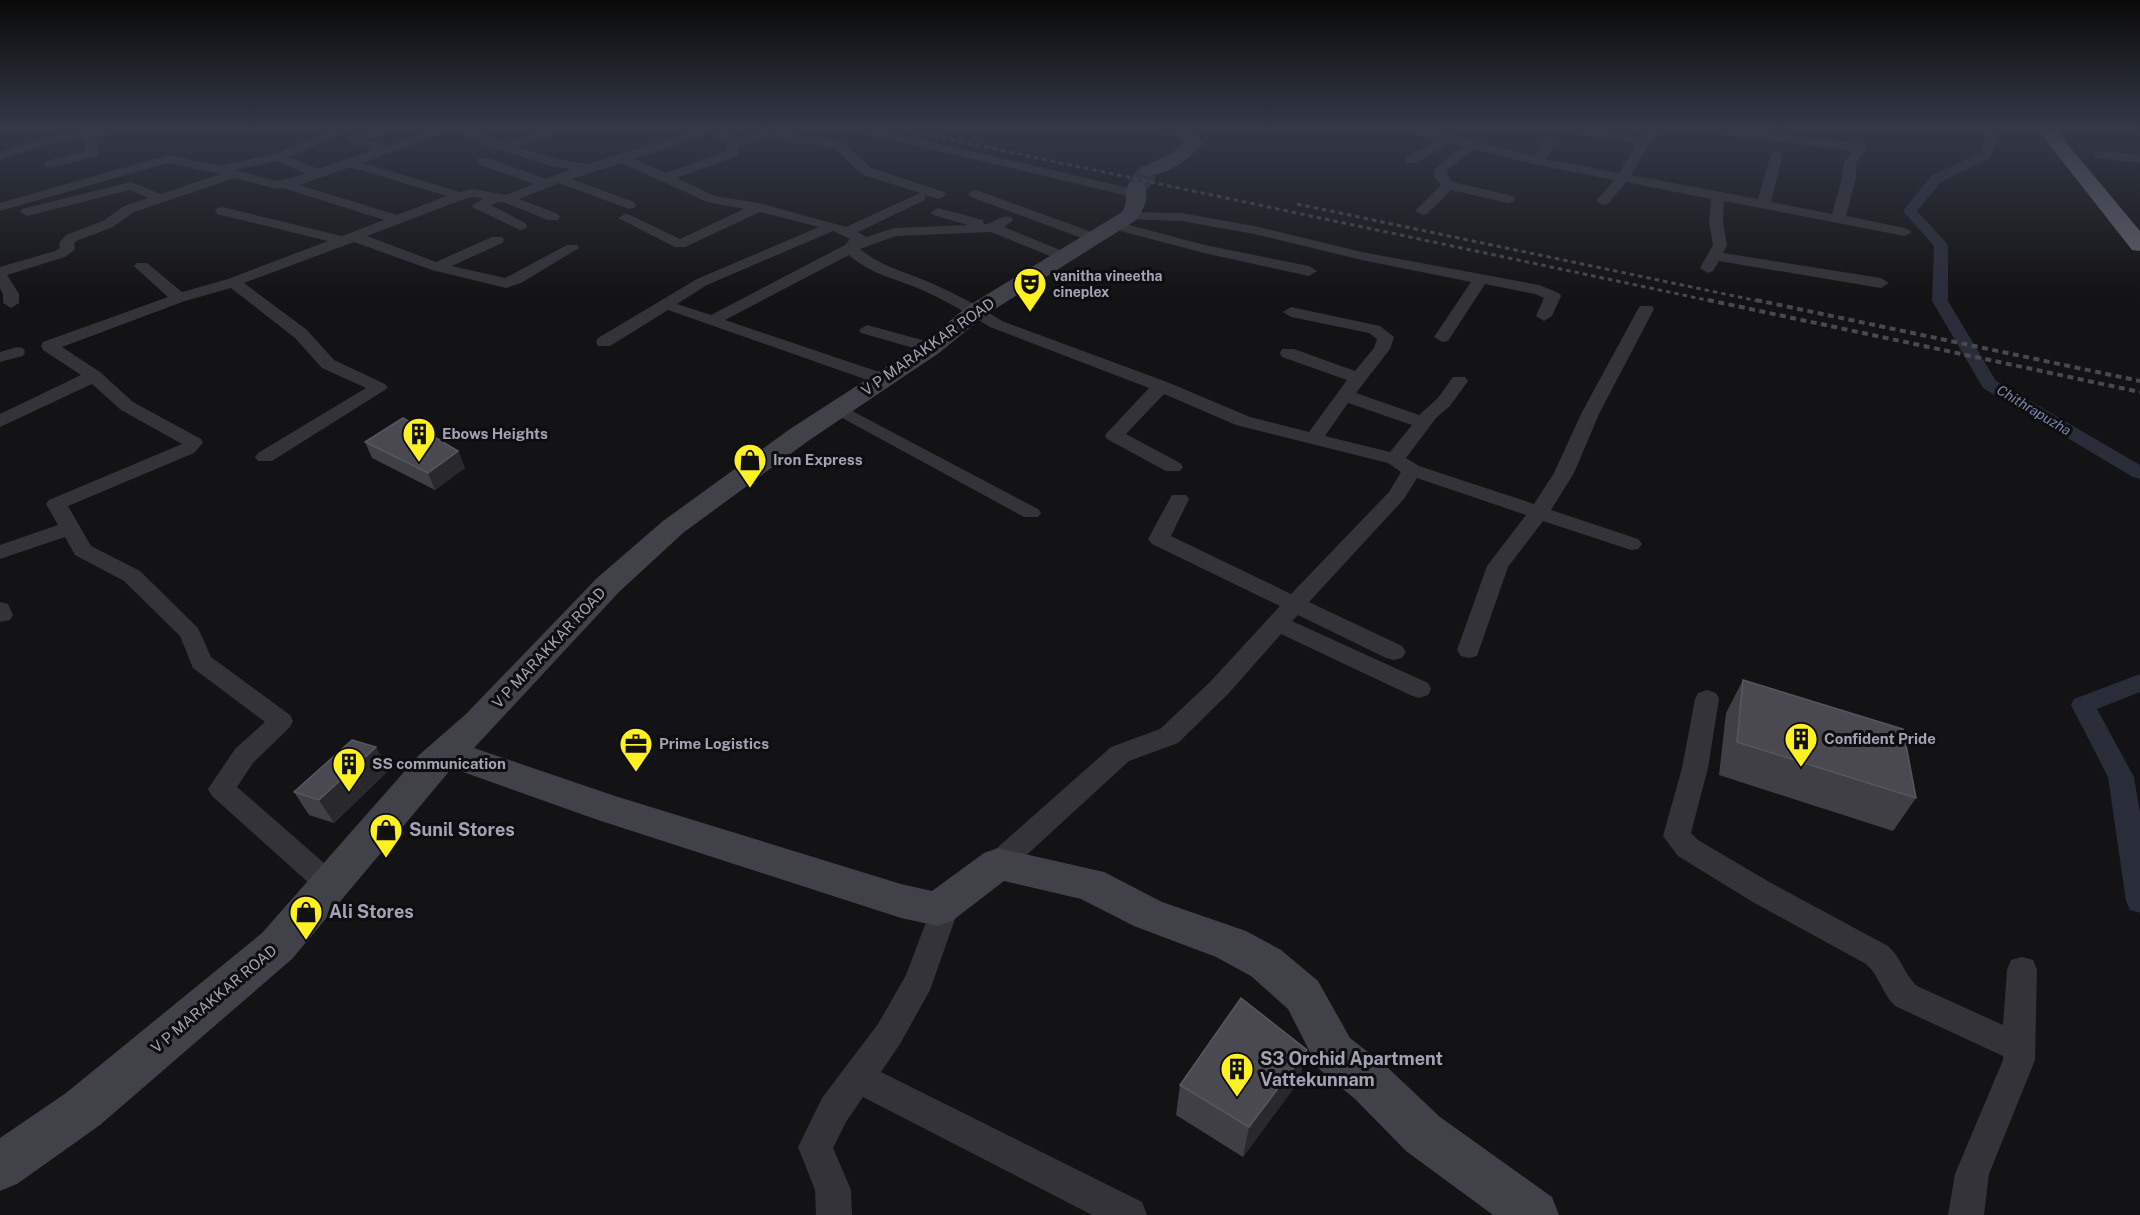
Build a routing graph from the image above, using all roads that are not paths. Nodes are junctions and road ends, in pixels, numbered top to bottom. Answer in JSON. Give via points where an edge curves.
{"nodes":[{"id":1,"x":1448,"y":185,"type":"edge"},
{"id":2,"x":75,"y":186,"type":"edge"},
{"id":3,"x":198,"y":186,"type":"edge"},
{"id":4,"x":289,"y":186,"type":"edge"},
{"id":5,"x":427,"y":186,"type":"edge"},
{"id":6,"x":542,"y":186,"type":"edge"},
{"id":7,"x":563,"y":186,"type":"edge"},
{"id":8,"x":685,"y":186,"type":"edge"},
{"id":9,"x":911,"y":186,"type":"edge"},
{"id":10,"x":1060,"y":186,"type":"edge"},
{"id":11,"x":1147,"y":186,"type":"tunnel mouth"},
{"id":12,"x":1451,"y":186,"type":"edge"},
{"id":13,"x":1616,"y":186,"type":"edge"},
{"id":14,"x":1665,"y":186,"type":"edge"},
{"id":15,"x":1768,"y":186,"type":"edge"},
{"id":16,"x":1847,"y":186,"type":"edge"},
{"id":17,"x":2092,"y":186,"type":"edge"},
{"id":18,"x":976,"y":194,"type":"dead end"},
{"id":19,"x":939,"y":195,"type":"dead end"},
{"id":20,"x":460,"y":196,"type":"junction"},
{"id":21,"x":920,"y":197,"type":"dead end"},
{"id":22,"x":1719,"y":197,"type":"junction"},
{"id":23,"x":161,"y":198,"type":"junction"},
{"id":24,"x":504,"y":198,"type":"junction"},
{"id":25,"x":1508,"y":199,"type":"dead end"},
{"id":26,"x":1603,"y":201,"type":"dead end"},
{"id":27,"x":1127,"y":205,"type":"junction"},
{"id":28,"x":1763,"y":205,"type":"junction"},
{"id":29,"x":0,"y":207,"type":"edge"},
{"id":30,"x":759,"y":207,"type":"junction"},
{"id":31,"x":222,"y":210,"type":"dead end"},
{"id":32,"x":1422,"y":211,"type":"dead end"},
{"id":33,"x":938,"y":212,"type":"dead end"},
{"id":34,"x":1013,"y":216,"type":"dead end"},
{"id":35,"x":553,"y":217,"type":"dead end"},
{"id":36,"x":0,"y":219,"type":"edge"},
{"id":37,"x":1838,"y":219,"type":"junction"},
{"id":38,"x":398,"y":220,"type":"junction"},
{"id":39,"x":520,"y":226,"type":"dead end"},
{"id":40,"x":993,"y":228,"type":"junction"},
{"id":41,"x":839,"y":229,"type":"junction"},
{"id":42,"x":1905,"y":232,"type":"dead end"},
{"id":43,"x":351,"y":239,"type":"junction"},
{"id":44,"x":497,"y":240,"type":"dead end"},
{"id":45,"x":2140,"y":245,"type":"edge"},
{"id":46,"x":572,"y":248,"type":"dead end"},
{"id":47,"x":850,"y":248,"type":"junction"},
{"id":48,"x":1065,"y":257,"type":"junction"},
{"id":49,"x":142,"y":266,"type":"dead end"},
{"id":50,"x":437,"y":267,"type":"junction"},
{"id":51,"x":1309,"y":271,"type":"dead end"},
{"id":52,"x":0,"y":274,"type":"edge"},
{"id":53,"x":1481,"y":278,"type":"junction"},
{"id":54,"x":233,"y":282,"type":"junction"},
{"id":55,"x":1881,"y":283,"type":"dead end"},
{"id":56,"x":179,"y":298,"type":"junction"},
{"id":57,"x":11,"y":303,"type":"dead end"},
{"id":58,"x":675,"y":308,"type":"dead end"},
{"id":59,"x":1646,"y":309,"type":"dead end"},
{"id":60,"x":976,"y":311,"type":"junction"},
{"id":61,"x":1291,"y":312,"type":"dead end"},
{"id":62,"x":1544,"y":316,"type":"dead end"},
{"id":63,"x":714,"y":321,"type":"junction"},
{"id":64,"x":867,"y":330,"type":"dead end"},
{"id":65,"x":1442,"y":337,"type":"dead end"},
{"id":66,"x":604,"y":342,"type":"dead end"},
{"id":67,"x":931,"y":348,"type":"junction"},
{"id":68,"x":17,"y":352,"type":"dead end"},
{"id":69,"x":1288,"y":353,"type":"dead end"},
{"id":70,"x":0,"y":357,"type":"edge"},
{"id":71,"x":94,"y":376,"type":"junction"},
{"id":72,"x":1357,"y":378,"type":"junction"},
{"id":73,"x":882,"y":379,"type":"junction"},
{"id":74,"x":1459,"y":381,"type":"dead end"},
{"id":75,"x":1161,"y":386,"type":"junction"},
{"id":76,"x":1344,"y":395,"type":"junction"},
{"id":77,"x":839,"y":409,"type":"junction"},
{"id":78,"x":0,"y":421,"type":"edge"},
{"id":79,"x":1423,"y":423,"type":"junction"},
{"id":80,"x":1314,"y":439,"type":"junction"},
{"id":81,"x":265,"y":457,"type":"dead end"},
{"id":82,"x":1404,"y":465,"type":"junction"},
{"id":83,"x":1173,"y":467,"type":"dead end"},
{"id":84,"x":1179,"y":499,"type":"dead end"},
{"id":85,"x":1031,"y":513,"type":"dead end"},
{"id":86,"x":1539,"y":513,"type":"junction"},
{"id":87,"x":70,"y":528,"type":"junction"},
{"id":88,"x":1631,"y":544,"type":"dead end"},
{"id":89,"x":0,"y":552,"type":"edge"},
{"id":90,"x":1294,"y":604,"type":"junction"},
{"id":91,"x":1277,"y":623,"type":"junction"},
{"id":92,"x":1469,"y":650,"type":"dead end"},
{"id":93,"x":1394,"y":652,"type":"dead end"},
{"id":94,"x":1419,"y":688,"type":"dead end"},
{"id":95,"x":1707,"y":699,"type":"dead end"},
{"id":96,"x":446,"y":752,"type":"junction"},
{"id":97,"x":998,"y":864,"type":"junction"},
{"id":98,"x":330,"y":885,"type":"junction"},
{"id":99,"x":947,"y":902,"type":"junction"},
{"id":100,"x":2022,"y":970,"type":"dead end"},
{"id":101,"x":2018,"y":1047,"type":"junction"},
{"id":102,"x":858,"y":1077,"type":"junction"},
{"id":103,"x":0,"y":1167,"type":"edge"},
{"id":104,"x":834,"y":1215,"type":"edge"},
{"id":105,"x":1129,"y":1215,"type":"edge"},
{"id":106,"x":1534,"y":1215,"type":"edge"},
{"id":107,"x":1966,"y":1215,"type":"edge"}],
"edges":[{"from":1,"to":32,"type":"street"},
{"from":2,"to":29,"type":"street"},
{"from":3,"to":23,"type":"street"},
{"from":4,"to":38,"type":"street"},
{"from":5,"to":20,"type":"street"},
{"from":6,"to":24,"type":"street"},
{"from":7,"to":30,"type":"street","via":[[627,212],[680,244]]},
{"from":8,"to":30,"type":"street","via":[[712,199]]},
{"from":9,"to":19,"type":"street"},
{"from":10,"to":27,"type":"street"},
{"from":11,"to":27,"type":"street","name":"V P MARAKKAR ROAD"},
{"from":12,"to":25,"type":"street"},
{"from":13,"to":26,"type":"street"},
{"from":14,"to":22,"type":"street"},
{"from":15,"to":28,"type":"street"},
{"from":16,"to":37,"type":"street"},
{"from":17,"to":45,"type":"highway"},
{"from":18,"to":27,"type":"street"},
{"from":20,"to":24,"type":"street","via":[[473,193]]},
{"from":20,"to":38,"type":"street"},
{"from":21,"to":41,"type":"street"},
{"from":22,"to":28,"type":"street"},
{"from":22,"to":55,"type":"street","via":[[1716,222],[1720,244],[1711,262]]},
{"from":23,"to":36,"type":"street","via":[[131,186]]},
{"from":23,"to":52,"type":"street","via":[[71,238],[66,243],[68,249],[60,254]]},
{"from":24,"to":35,"type":"street"},
{"from":24,"to":39,"type":"street","via":[[478,205]]},
{"from":27,"to":48,"type":"street","name":"V P MARAKKAR ROAD"},
{"from":27,"to":51,"type":"street","via":[[1204,249]]},
{"from":27,"to":53,"type":"street"},
{"from":28,"to":37,"type":"street"},
{"from":30,"to":41,"type":"street"},
{"from":31,"to":43,"type":"street"},
{"from":33,"to":40,"type":"street"},
{"from":34,"to":40,"type":"street"},
{"from":37,"to":42,"type":"street"},
{"from":38,"to":43,"type":"street"},
{"from":40,"to":47,"type":"street","via":[[894,232]]},
{"from":40,"to":48,"type":"street"},
{"from":41,"to":47,"type":"street","via":[[859,238]]},
{"from":41,"to":66,"type":"street","via":[[702,282]]},
{"from":43,"to":50,"type":"street"},
{"from":43,"to":54,"type":"street"},
{"from":44,"to":50,"type":"street"},
{"from":46,"to":50,"type":"street","via":[[506,283]]},
{"from":47,"to":60,"type":"street","via":[[868,264]]},
{"from":47,"to":63,"type":"street"},
{"from":48,"to":60,"type":"street","name":"V P MARAKKAR ROAD"},
{"from":49,"to":56,"type":"street"},
{"from":52,"to":57,"type":"street","via":[[11,294]]},
{"from":53,"to":62,"type":"street","via":[[1552,295]]},
{"from":53,"to":65,"type":"street"},
{"from":54,"to":56,"type":"street"},
{"from":54,"to":81,"type":"street","via":[[301,334],[328,364],[379,388]]},
{"from":56,"to":71,"type":"street","via":[[49,346]]},
{"from":58,"to":63,"type":"street"},
{"from":59,"to":86,"type":"street","via":[[1590,414],[1564,473]]},
{"from":60,"to":67,"type":"street","name":"V P MARAKKAR ROAD"},
{"from":60,"to":75,"type":"street","via":[[996,324]]},
{"from":61,"to":72,"type":"street","via":[[1374,329],[1386,337],[1382,349]]},
{"from":63,"to":73,"type":"street"},
{"from":64,"to":67,"type":"street"},
{"from":67,"to":73,"type":"street","name":"V P MARAKKAR ROAD"},
{"from":68,"to":70,"type":"street"},
{"from":69,"to":72,"type":"street"},
{"from":71,"to":78,"type":"street"},
{"from":71,"to":87,"type":"street","via":[[128,406],[194,443],[56,504]]},
{"from":72,"to":76,"type":"street"},
{"from":73,"to":77,"type":"street","name":"V P MARAKKAR ROAD"},
{"from":74,"to":79,"type":"street"},
{"from":75,"to":80,"type":"street","via":[[1243,422]]},
{"from":75,"to":83,"type":"street","via":[[1114,435]]},
{"from":76,"to":79,"type":"street"},
{"from":76,"to":80,"type":"street"},
{"from":77,"to":85,"type":"street"},
{"from":77,"to":96,"type":"street","name":"V P MARAKKAR ROAD","via":[[672,527],[638,556]]},
{"from":79,"to":82,"type":"street"},
{"from":80,"to":82,"type":"street"},
{"from":82,"to":86,"type":"street"},
{"from":82,"to":90,"type":"street","via":[[1397,495]]},
{"from":84,"to":90,"type":"street","via":[[1159,539]]},
{"from":86,"to":88,"type":"street"},
{"from":86,"to":92,"type":"street","via":[[1498,566]]},
{"from":87,"to":89,"type":"street"},
{"from":87,"to":98,"type":"street","via":[[84,550],[132,576],[190,633],[201,662],[281,721],[244,756],[221,789]]},
{"from":90,"to":91,"type":"street"},
{"from":90,"to":93,"type":"street"},
{"from":91,"to":94,"type":"street"},
{"from":91,"to":97,"type":"street","via":[[1169,736],[1120,754]]},
{"from":95,"to":101,"type":"street","via":[[1695,768],[1677,836],[1688,848],[1761,892],[1877,955],[1885,961],[1896,988],[1906,996]]},
{"from":96,"to":98,"type":"street","name":"V P MARAKKAR ROAD"},
{"from":96,"to":99,"type":"street","via":[[901,902],[938,909]]},
{"from":97,"to":99,"type":"street"},
{"from":97,"to":106,"type":"street","via":[[1090,884],[1148,914],[1231,944],[1266,963],[1303,994],[1334,1053],[1423,1134]]},
{"from":98,"to":103,"type":"street","name":"V P MARAKKAR ROAD","via":[[277,946],[83,1108]]},
{"from":99,"to":102,"type":"street","via":[[919,980],[889,1034]]},
{"from":100,"to":101,"type":"street"},
{"from":101,"to":107,"type":"street","via":[[2019,1060],[1972,1174]]},
{"from":102,"to":104,"type":"street","via":[[834,1110],[815,1147],[833,1190]]},
{"from":102,"to":105,"type":"street"}]}
